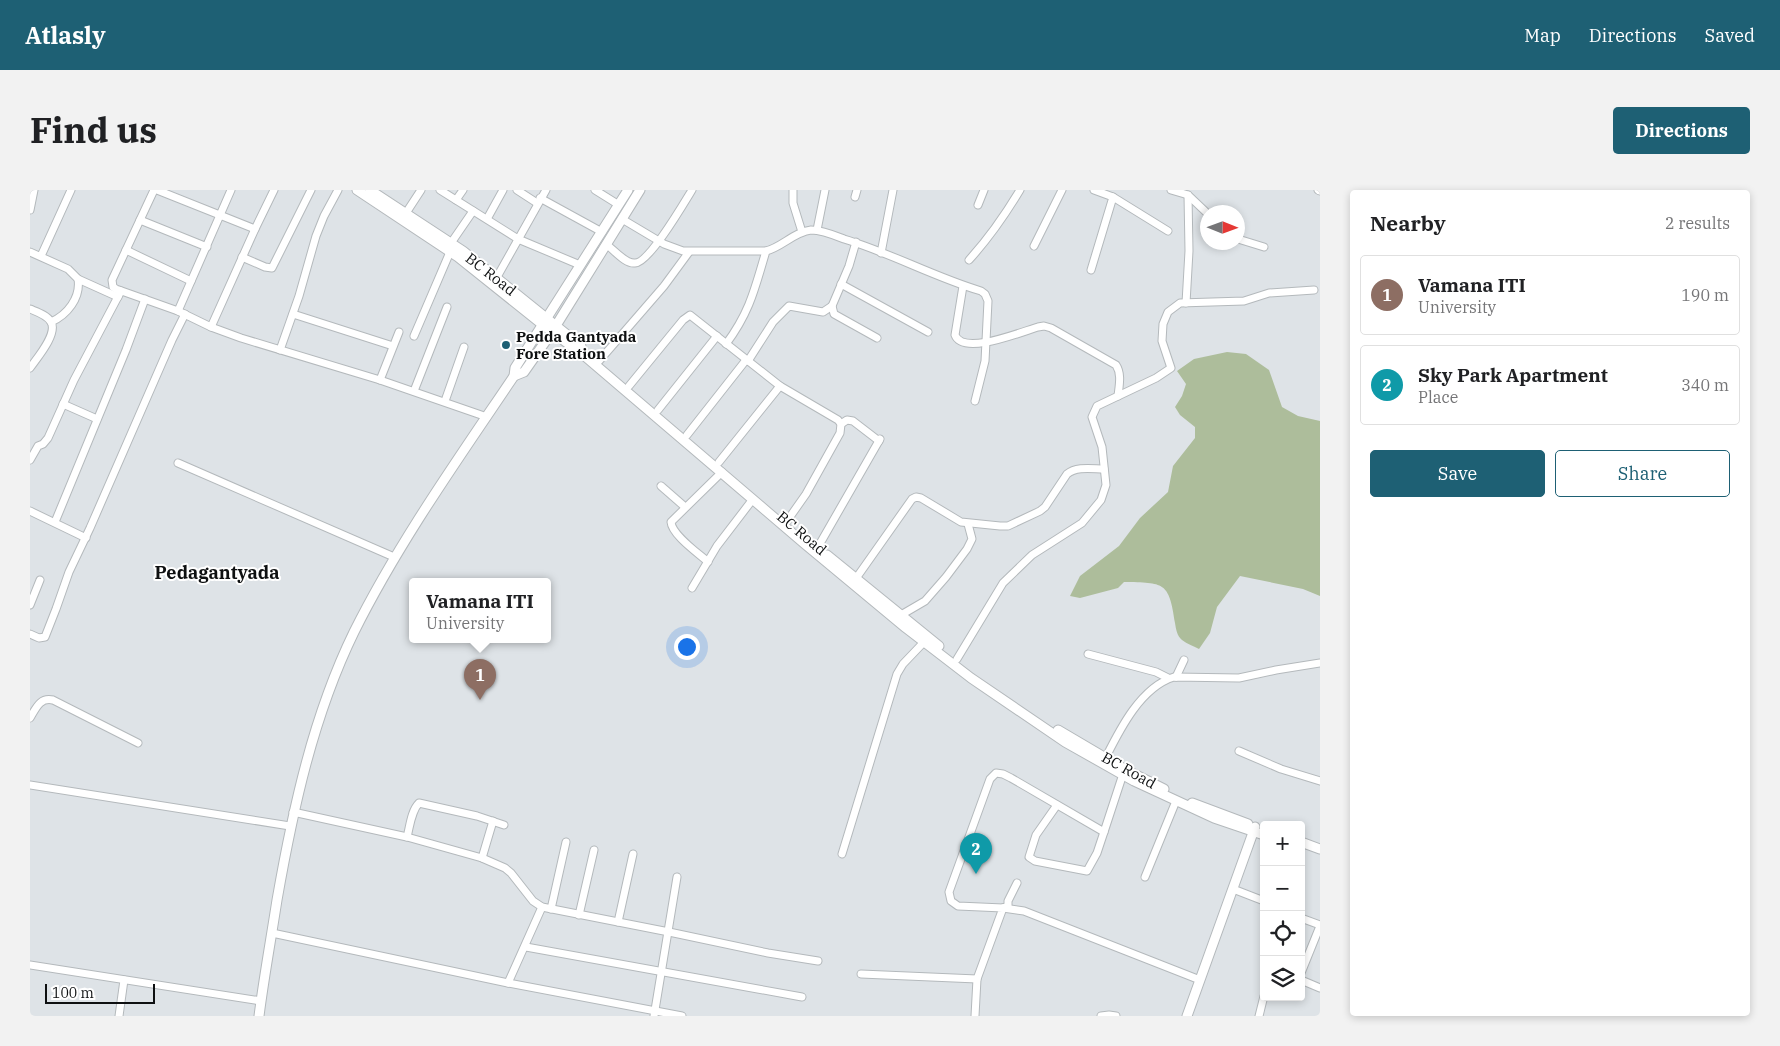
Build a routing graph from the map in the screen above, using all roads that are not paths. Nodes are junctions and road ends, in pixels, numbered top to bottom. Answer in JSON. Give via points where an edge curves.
{"nodes":[{"id":1,"x":34,"y":190,"type":"edge"},
{"id":2,"x":69,"y":190,"type":"edge"},
{"id":3,"x":156,"y":190,"type":"edge"},
{"id":4,"x":231,"y":190,"type":"edge"},
{"id":5,"x":274,"y":190,"type":"edge"},
{"id":6,"x":311,"y":190,"type":"edge"},
{"id":7,"x":338,"y":190,"type":"edge"},
{"id":8,"x":357,"y":190,"type":"edge"},
{"id":9,"x":370,"y":190,"type":"edge"},
{"id":10,"x":421,"y":190,"type":"edge"},
{"id":11,"x":440,"y":190,"type":"edge"},
{"id":12,"x":463,"y":190,"type":"edge"},
{"id":13,"x":503,"y":190,"type":"edge"},
{"id":14,"x":518,"y":190,"type":"edge"},
{"id":15,"x":546,"y":190,"type":"edge"},
{"id":16,"x":595,"y":190,"type":"edge"},
{"id":17,"x":628,"y":190,"type":"edge"},
{"id":18,"x":640,"y":190,"type":"edge"},
{"id":19,"x":692,"y":190,"type":"edge"},
{"id":20,"x":793,"y":190,"type":"edge"},
{"id":21,"x":825,"y":190,"type":"edge"},
{"id":22,"x":893,"y":190,"type":"edge"},
{"id":23,"x":984,"y":190,"type":"edge"},
{"id":24,"x":1020,"y":190,"type":"edge"},
{"id":25,"x":1062,"y":190,"type":"edge"},
{"id":26,"x":1094,"y":190,"type":"edge"},
{"id":27,"x":1171,"y":190,"type":"edge"},
{"id":28,"x":1188,"y":195,"type":"junction"},
{"id":29,"x":1113,"y":197,"type":"junction"},
{"id":30,"x":456,"y":200,"type":"junction"},
{"id":31,"x":539,"y":200,"type":"junction"},
{"id":32,"x":619,"y":204,"type":"junction"},
{"id":33,"x":978,"y":205,"type":"dead end"},
{"id":34,"x":1200,"y":206,"type":"edge"},
{"id":35,"x":30,"y":210,"type":"edge"},
{"id":36,"x":473,"y":211,"type":"junction"},
{"id":37,"x":406,"y":213,"type":"junction"},
{"id":38,"x":221,"y":215,"type":"junction"},
{"id":39,"x":487,"y":219,"type":"junction"},
{"id":40,"x":622,"y":219,"type":"junction"},
{"id":41,"x":140,"y":220,"type":"junction"},
{"id":42,"x":255,"y":228,"type":"junction"},
{"id":43,"x":817,"y":230,"type":"junction"},
{"id":44,"x":1168,"y":231,"type":"dead end"},
{"id":45,"x":602,"y":232,"type":"junction"},
{"id":46,"x":802,"y":232,"type":"junction"},
{"id":47,"x":518,"y":238,"type":"junction"},
{"id":48,"x":1245,"y":241,"type":"edge"},
{"id":49,"x":659,"y":242,"type":"junction"},
{"id":50,"x":856,"y":242,"type":"junction"},
{"id":51,"x":606,"y":244,"type":"junction"},
{"id":52,"x":1034,"y":246,"type":"dead end"},
{"id":53,"x":207,"y":247,"type":"junction"},
{"id":54,"x":1264,"y":247,"type":"dead end"},
{"id":55,"x":450,"y":248,"type":"junction"},
{"id":56,"x":126,"y":250,"type":"junction"},
{"id":57,"x":766,"y":251,"type":"junction"},
{"id":58,"x":30,"y":252,"type":"edge"},
{"id":59,"x":689,"y":252,"type":"junction"},
{"id":60,"x":881,"y":252,"type":"junction"},
{"id":61,"x":41,"y":256,"type":"junction"},
{"id":62,"x":242,"y":257,"type":"junction"},
{"id":63,"x":969,"y":260,"type":"dead end"},
{"id":64,"x":580,"y":265,"type":"junction"},
{"id":65,"x":1091,"y":270,"type":"dead end"},
{"id":66,"x":497,"y":277,"type":"junction"},
{"id":67,"x":78,"y":279,"type":"junction"},
{"id":68,"x":191,"y":281,"type":"junction"},
{"id":69,"x":841,"y":284,"type":"junction"},
{"id":70,"x":963,"y":286,"type":"junction"},
{"id":71,"x":1314,"y":290,"type":"dead end"},
{"id":72,"x":120,"y":294,"type":"junction"},
{"id":73,"x":145,"y":300,"type":"junction"},
{"id":74,"x":1186,"y":303,"type":"junction"},
{"id":75,"x":832,"y":306,"type":"junction"},
{"id":76,"x":447,"y":307,"type":"dead end"},
{"id":77,"x":30,"y":309,"type":"edge"},
{"id":78,"x":182,"y":312,"type":"junction"},
{"id":79,"x":293,"y":314,"type":"junction"},
{"id":80,"x":51,"y":322,"type":"junction"},
{"id":81,"x":544,"y":322,"type":"junction"},
{"id":82,"x":211,"y":327,"type":"junction"},
{"id":83,"x":554,"y":329,"type":"junction"},
{"id":84,"x":399,"y":332,"type":"dead end"},
{"id":85,"x":928,"y":332,"type":"dead end"},
{"id":86,"x":414,"y":336,"type":"dead end"},
{"id":87,"x":717,"y":336,"type":"junction"},
{"id":88,"x":877,"y":338,"type":"dead end"},
{"id":89,"x":986,"y":342,"type":"junction"},
{"id":90,"x":726,"y":344,"type":"junction"},
{"id":91,"x":393,"y":346,"type":"junction"},
{"id":92,"x":464,"y":347,"type":"dead end"},
{"id":93,"x":280,"y":350,"type":"junction"},
{"id":94,"x":746,"y":360,"type":"junction"},
{"id":95,"x":600,"y":361,"type":"junction"},
{"id":96,"x":30,"y":368,"type":"edge"},
{"id":97,"x":514,"y":376,"type":"junction"},
{"id":98,"x":380,"y":380,"type":"junction"},
{"id":99,"x":629,"y":386,"type":"junction"},
{"id":100,"x":780,"y":386,"type":"junction"},
{"id":101,"x":414,"y":391,"type":"junction"},
{"id":102,"x":1118,"y":396,"type":"junction"},
{"id":103,"x":975,"y":400,"type":"dead end"},
{"id":104,"x":445,"y":402,"type":"junction"},
{"id":105,"x":63,"y":404,"type":"junction"},
{"id":106,"x":658,"y":410,"type":"junction"},
{"id":107,"x":487,"y":416,"type":"junction"},
{"id":108,"x":97,"y":419,"type":"junction"},
{"id":109,"x":841,"y":424,"type":"junction"},
{"id":110,"x":687,"y":435,"type":"junction"},
{"id":111,"x":30,"y":460,"type":"edge"},
{"id":112,"x":719,"y":462,"type":"junction"},
{"id":113,"x":178,"y":463,"type":"dead end"},
{"id":114,"x":1104,"y":469,"type":"junction"},
{"id":115,"x":722,"y":472,"type":"junction"},
{"id":116,"x":661,"y":486,"type":"dead end"},
{"id":117,"x":753,"y":499,"type":"junction"},
{"id":118,"x":685,"y":507,"type":"junction"},
{"id":119,"x":30,"y":511,"type":"edge"},
{"id":120,"x":783,"y":520,"type":"junction"},
{"id":121,"x":55,"y":522,"type":"junction"},
{"id":122,"x":968,"y":524,"type":"junction"},
{"id":123,"x":86,"y":538,"type":"junction"},
{"id":124,"x":818,"y":547,"type":"junction"},
{"id":125,"x":394,"y":557,"type":"junction"},
{"id":126,"x":708,"y":562,"type":"junction"},
{"id":127,"x":40,"y":580,"type":"dead end"},
{"id":128,"x":855,"y":580,"type":"junction"},
{"id":129,"x":692,"y":588,"type":"dead end"},
{"id":130,"x":30,"y":605,"type":"edge"},
{"id":131,"x":901,"y":615,"type":"junction"},
{"id":132,"x":30,"y":634,"type":"edge"},
{"id":133,"x":924,"y":642,"type":"junction"},
{"id":134,"x":1088,"y":654,"type":"dead end"},
{"id":135,"x":1184,"y":660,"type":"dead end"},
{"id":136,"x":955,"y":661,"type":"junction"},
{"id":137,"x":1320,"y":663,"type":"edge"},
{"id":138,"x":1176,"y":677,"type":"junction"},
{"id":139,"x":1168,"y":678,"type":"junction"},
{"id":140,"x":30,"y":718,"type":"edge"},
{"id":141,"x":138,"y":743,"type":"dead end"},
{"id":142,"x":1239,"y":751,"type":"dead end"},
{"id":143,"x":1106,"y":757,"type":"junction"},
{"id":144,"x":1125,"y":772,"type":"junction"},
{"id":145,"x":1320,"y":781,"type":"edge"},
{"id":146,"x":30,"y":785,"type":"edge"},
{"id":147,"x":1176,"y":801,"type":"junction"},
{"id":148,"x":1058,"y":805,"type":"junction"},
{"id":149,"x":293,"y":812,"type":"junction"},
{"id":150,"x":493,"y":821,"type":"junction"},
{"id":151,"x":504,"y":825,"type":"dead end"},
{"id":152,"x":290,"y":826,"type":"junction"},
{"id":153,"x":1258,"y":829,"type":"edge"},
{"id":154,"x":1104,"y":832,"type":"junction"},
{"id":155,"x":407,"y":837,"type":"junction"},
{"id":156,"x":566,"y":842,"type":"dead end"},
{"id":157,"x":1305,"y":843,"type":"edge"},
{"id":158,"x":1305,"y":849,"type":"edge"},
{"id":159,"x":1320,"y":849,"type":"edge"},
{"id":160,"x":594,"y":850,"type":"dead end"},
{"id":161,"x":633,"y":854,"type":"dead end"},
{"id":162,"x":842,"y":854,"type":"dead end"},
{"id":163,"x":1320,"y":854,"type":"edge"},
{"id":164,"x":482,"y":858,"type":"junction"},
{"id":165,"x":677,"y":877,"type":"dead end"},
{"id":166,"x":1145,"y":877,"type":"dead end"},
{"id":167,"x":1017,"y":883,"type":"dead end"},
{"id":168,"x":1233,"y":889,"type":"junction"},
{"id":169,"x":1260,"y":899,"type":"edge"},
{"id":170,"x":542,"y":907,"type":"junction"},
{"id":171,"x":1003,"y":908,"type":"junction"},
{"id":172,"x":551,"y":909,"type":"junction"},
{"id":173,"x":579,"y":916,"type":"junction"},
{"id":174,"x":1305,"y":920,"type":"edge"},
{"id":175,"x":618,"y":922,"type":"junction"},
{"id":176,"x":1320,"y":926,"type":"edge"},
{"id":177,"x":669,"y":932,"type":"junction"},
{"id":178,"x":272,"y":933,"type":"junction"},
{"id":179,"x":526,"y":947,"type":"junction"},
{"id":180,"x":818,"y":961,"type":"dead end"},
{"id":181,"x":1305,"y":963,"type":"edge"},
{"id":182,"x":30,"y":965,"type":"edge"},
{"id":183,"x":663,"y":972,"type":"junction"},
{"id":184,"x":862,"y":974,"type":"dead end"},
{"id":185,"x":977,"y":979,"type":"junction"},
{"id":186,"x":124,"y":980,"type":"junction"},
{"id":187,"x":1200,"y":980,"type":"junction"},
{"id":188,"x":1305,"y":982,"type":"edge"},
{"id":189,"x":508,"y":983,"type":"junction"},
{"id":190,"x":1320,"y":988,"type":"edge"},
{"id":191,"x":802,"y":998,"type":"dead end"},
{"id":192,"x":1263,"y":1001,"type":"edge"},
{"id":193,"x":261,"y":1002,"type":"junction"},
{"id":194,"x":655,"y":1013,"type":"edge"},
{"id":195,"x":119,"y":1016,"type":"edge"},
{"id":196,"x":259,"y":1016,"type":"edge"},
{"id":197,"x":682,"y":1016,"type":"edge"},
{"id":198,"x":975,"y":1016,"type":"edge"},
{"id":199,"x":1101,"y":1016,"type":"edge"},
{"id":200,"x":1116,"y":1016,"type":"edge"},
{"id":201,"x":1187,"y":1016,"type":"edge"},
{"id":202,"x":1259,"y":1016,"type":"edge"}],
"edges":[{"from":1,"to":35,"type":"street"},
{"from":2,"to":61,"type":"street"},
{"from":3,"to":38,"type":"street"},
{"from":3,"to":41,"type":"street"},
{"from":4,"to":38,"type":"street"},
{"from":5,"to":42,"type":"street"},
{"from":6,"to":62,"type":"street","via":[[272,268]]},
{"from":7,"to":79,"type":"street","via":[[316,236]]},
{"from":8,"to":55,"type":"street"},
{"from":9,"to":37,"type":"street","name":"BC Road"},
{"from":10,"to":37,"type":"street"},
{"from":11,"to":30,"type":"street"},
{"from":12,"to":30,"type":"street"},
{"from":13,"to":39,"type":"street"},
{"from":14,"to":31,"type":"street"},
{"from":15,"to":31,"type":"street"},
{"from":16,"to":32,"type":"street"},
{"from":17,"to":32,"type":"street"},
{"from":18,"to":40,"type":"street"},
{"from":19,"to":49,"type":"street"},
{"from":20,"to":46,"type":"street","via":[[794,209]]},
{"from":21,"to":43,"type":"street"},
{"from":22,"to":60,"type":"street"},
{"from":23,"to":33,"type":"street"},
{"from":24,"to":63,"type":"street","via":[[992,233]]},
{"from":25,"to":52,"type":"street"},
{"from":26,"to":29,"type":"street"},
{"from":27,"to":28,"type":"street"},
{"from":28,"to":34,"type":"street"},
{"from":28,"to":74,"type":"street"},
{"from":29,"to":44,"type":"street"},
{"from":29,"to":65,"type":"street"},
{"from":30,"to":36,"type":"street"},
{"from":31,"to":45,"type":"street"},
{"from":31,"to":47,"type":"street"},
{"from":32,"to":45,"type":"street"},
{"from":36,"to":39,"type":"street"},
{"from":36,"to":55,"type":"street"},
{"from":37,"to":55,"type":"street","name":"BC Road"},
{"from":38,"to":42,"type":"street"},
{"from":38,"to":53,"type":"street"},
{"from":39,"to":47,"type":"street"},
{"from":40,"to":49,"type":"street"},
{"from":40,"to":51,"type":"street"},
{"from":41,"to":53,"type":"street"},
{"from":41,"to":56,"type":"street"},
{"from":42,"to":62,"type":"street"},
{"from":43,"to":46,"type":"street"},
{"from":43,"to":50,"type":"street"},
{"from":45,"to":64,"type":"street"},
{"from":46,"to":57,"type":"street"},
{"from":47,"to":64,"type":"street"},
{"from":47,"to":66,"type":"street"},
{"from":48,"to":54,"type":"street"},
{"from":49,"to":51,"type":"street","via":[[637,264],[626,260]]},
{"from":49,"to":59,"type":"street"},
{"from":50,"to":60,"type":"street"},
{"from":50,"to":69,"type":"street"},
{"from":51,"to":83,"type":"street"},
{"from":53,"to":68,"type":"street"},
{"from":55,"to":66,"type":"street","name":"BC Road"},
{"from":55,"to":81,"type":"street"},
{"from":55,"to":86,"type":"street"},
{"from":56,"to":68,"type":"street"},
{"from":56,"to":72,"type":"street","via":[[112,280],[113,287]]},
{"from":57,"to":59,"type":"street"},
{"from":57,"to":90,"type":"street","via":[[750,305]]},
{"from":58,"to":61,"type":"street"},
{"from":59,"to":95,"type":"street"},
{"from":60,"to":70,"type":"street"},
{"from":61,"to":67,"type":"street","via":[[68,269]]},
{"from":62,"to":82,"type":"street"},
{"from":64,"to":81,"type":"street"},
{"from":66,"to":81,"type":"street","name":"BC Road"},
{"from":67,"to":72,"type":"street"},
{"from":67,"to":80,"type":"street","via":[[78,289],[68,312]]},
{"from":68,"to":78,"type":"street"},
{"from":69,"to":75,"type":"street"},
{"from":69,"to":85,"type":"street"},
{"from":70,"to":89,"type":"street","via":[[981,291],[988,297]]},
{"from":70,"to":89,"type":"street","via":[[956,338],[971,344]]},
{"from":71,"to":74,"type":"street","via":[[1269,293],[1244,300]]},
{"from":72,"to":73,"type":"street"},
{"from":72,"to":105,"type":"street"},
{"from":73,"to":78,"type":"street"},
{"from":73,"to":108,"type":"street"},
{"from":74,"to":102,"type":"street","via":[[1168,312],[1163,324],[1162,342],[1170,368]]},
{"from":75,"to":88,"type":"street","via":[[834,314]]},
{"from":75,"to":94,"type":"street","via":[[823,312],[789,306],[773,322]]},
{"from":76,"to":101,"type":"street"},
{"from":77,"to":80,"type":"street"},
{"from":78,"to":82,"type":"street"},
{"from":78,"to":123,"type":"street"},
{"from":79,"to":91,"type":"street"},
{"from":79,"to":93,"type":"street"},
{"from":80,"to":96,"type":"street","via":[[50,337]]},
{"from":81,"to":83,"type":"street","name":"BC Road"},
{"from":81,"to":97,"type":"street","via":[[515,368]]},
{"from":82,"to":93,"type":"street"},
{"from":83,"to":95,"type":"street","name":"BC Road"},
{"from":83,"to":97,"type":"street","via":[[524,372]]},
{"from":83,"to":115,"type":"street","name":"BC Road"},
{"from":84,"to":91,"type":"street"},
{"from":87,"to":90,"type":"street"},
{"from":87,"to":99,"type":"street","via":[[692,316],[686,316]]},
{"from":87,"to":106,"type":"street"},
{"from":89,"to":102,"type":"street","via":[[1038,327],[1051,328],[1116,365],[1120,377]]},
{"from":89,"to":103,"type":"street","via":[[985,362]]},
{"from":90,"to":94,"type":"street"},
{"from":91,"to":98,"type":"street"},
{"from":92,"to":104,"type":"street"},
{"from":93,"to":98,"type":"street"},
{"from":94,"to":100,"type":"street"},
{"from":94,"to":110,"type":"street"},
{"from":95,"to":99,"type":"street","name":"BC Road"},
{"from":97,"to":107,"type":"street"},
{"from":98,"to":101,"type":"street"},
{"from":99,"to":106,"type":"street","name":"BC Road"},
{"from":100,"to":109,"type":"street"},
{"from":100,"to":112,"type":"street"},
{"from":101,"to":104,"type":"street"},
{"from":102,"to":114,"type":"street","via":[[1097,406],[1092,417],[1102,446]]},
{"from":104,"to":107,"type":"street"},
{"from":105,"to":108,"type":"street"},
{"from":105,"to":111,"type":"street","via":[[48,438],[38,446]]},
{"from":106,"to":110,"type":"street","name":"BC Road"},
{"from":107,"to":125,"type":"street"},
{"from":108,"to":121,"type":"street"},
{"from":109,"to":120,"type":"street","via":[[840,433],[806,494]]},
{"from":109,"to":124,"type":"street","via":[[853,421],[880,440]]},
{"from":110,"to":112,"type":"street","name":"BC Road"},
{"from":112,"to":120,"type":"street","name":"BC Road"},
{"from":113,"to":125,"type":"street"},
{"from":114,"to":122,"type":"street","via":[[1071,471],[1040,512],[1008,526]]},
{"from":114,"to":136,"type":"street","via":[[1106,485],[1101,500],[1082,523],[1032,555],[1003,583]]},
{"from":115,"to":117,"type":"street","name":"BC Road"},
{"from":115,"to":118,"type":"street"},
{"from":116,"to":118,"type":"street"},
{"from":117,"to":120,"type":"street","name":"BC Road"},
{"from":117,"to":126,"type":"street"},
{"from":118,"to":126,"type":"street","via":[[672,526]]},
{"from":119,"to":121,"type":"street"},
{"from":120,"to":124,"type":"street","name":"BC Road"},
{"from":120,"to":128,"type":"street","name":"BC Road"},
{"from":121,"to":123,"type":"street"},
{"from":122,"to":128,"type":"street","via":[[916,497]]},
{"from":122,"to":131,"type":"street","via":[[972,539],[967,549],[925,601]]},
{"from":123,"to":132,"type":"street","via":[[69,572],[45,637]]},
{"from":124,"to":128,"type":"street","name":"BC Road"},
{"from":125,"to":149,"type":"street","via":[[350,643],[326,701]]},
{"from":126,"to":129,"type":"street"},
{"from":127,"to":130,"type":"street"},
{"from":128,"to":131,"type":"street","name":"BC Road"},
{"from":128,"to":133,"type":"street","name":"BC Road"},
{"from":131,"to":136,"type":"street","name":"BC Road"},
{"from":133,"to":136,"type":"street","name":"BC Road"},
{"from":133,"to":162,"type":"street","via":[[897,674]]},
{"from":134,"to":139,"type":"street"},
{"from":135,"to":138,"type":"street"},
{"from":136,"to":143,"type":"street","name":"BC Road","via":[[1017,704]]},
{"from":136,"to":144,"type":"street","name":"BC Road","via":[[971,678],[1065,742]]},
{"from":137,"to":138,"type":"street","via":[[1239,678]]},
{"from":138,"to":139,"type":"street"},
{"from":139,"to":143,"type":"street","via":[[1135,707]]},
{"from":140,"to":141,"type":"street","via":[[41,701],[53,700]]},
{"from":142,"to":145,"type":"street"},
{"from":143,"to":144,"type":"street","name":"BC Road"},
{"from":144,"to":147,"type":"street","name":"BC Road"},
{"from":144,"to":153,"type":"street","name":"BC Road"},
{"from":144,"to":154,"type":"street"},
{"from":146,"to":152,"type":"street"},
{"from":147,"to":153,"type":"street","name":"BC Road","via":[[1214,818]]},
{"from":147,"to":166,"type":"street"},
{"from":148,"to":154,"type":"street"},
{"from":148,"to":154,"type":"street","via":[[1036,835],[1029,858],[1086,871]]},
{"from":148,"to":171,"type":"street","via":[[1002,774],[996,773],[990,778],[949,892],[958,906]]},
{"from":149,"to":152,"type":"street"},
{"from":149,"to":155,"type":"street"},
{"from":150,"to":151,"type":"street"},
{"from":150,"to":155,"type":"street","via":[[419,803]]},
{"from":150,"to":164,"type":"street"},
{"from":152,"to":178,"type":"street"},
{"from":153,"to":168,"type":"street"},
{"from":155,"to":164,"type":"street"},
{"from":156,"to":172,"type":"street"},
{"from":157,"to":159,"type":"street"},
{"from":158,"to":163,"type":"street"},
{"from":160,"to":173,"type":"street"},
{"from":161,"to":175,"type":"street"},
{"from":164,"to":170,"type":"street","via":[[505,868]]},
{"from":165,"to":177,"type":"street"},
{"from":167,"to":171,"type":"street","via":[[1008,906]]},
{"from":168,"to":169,"type":"street"},
{"from":168,"to":187,"type":"street"},
{"from":170,"to":172,"type":"street"},
{"from":170,"to":179,"type":"street"},
{"from":171,"to":185,"type":"street"},
{"from":171,"to":187,"type":"street","via":[[1024,911]]},
{"from":172,"to":173,"type":"street"},
{"from":173,"to":175,"type":"street"},
{"from":174,"to":176,"type":"street"},
{"from":175,"to":177,"type":"street"},
{"from":176,"to":181,"type":"street"},
{"from":177,"to":180,"type":"street"},
{"from":177,"to":183,"type":"street"},
{"from":178,"to":189,"type":"street"},
{"from":178,"to":193,"type":"street"},
{"from":179,"to":183,"type":"street"},
{"from":179,"to":189,"type":"street"},
{"from":182,"to":186,"type":"street"},
{"from":183,"to":191,"type":"street"},
{"from":183,"to":194,"type":"street"},
{"from":184,"to":185,"type":"street"},
{"from":185,"to":198,"type":"street"},
{"from":186,"to":193,"type":"street"},
{"from":186,"to":195,"type":"street"},
{"from":187,"to":201,"type":"street"},
{"from":188,"to":190,"type":"street"},
{"from":189,"to":194,"type":"street"},
{"from":192,"to":202,"type":"street"},
{"from":193,"to":196,"type":"street"},
{"from":194,"to":197,"type":"street"},
{"from":199,"to":200,"type":"street"}]}
